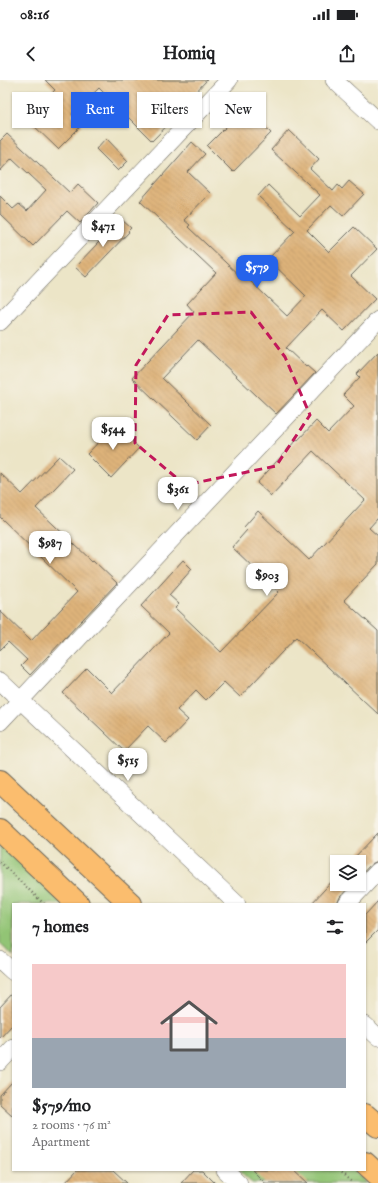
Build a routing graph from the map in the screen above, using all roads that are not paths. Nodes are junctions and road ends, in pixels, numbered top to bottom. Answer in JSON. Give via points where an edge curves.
{"nodes":[{"id":1,"x":228,"y":80,"type":"edge"},
{"id":2,"x":334,"y":80,"type":"edge"},
{"id":3,"x":378,"y":121,"type":"edge"},
{"id":4,"x":378,"y":320,"type":"edge"},
{"id":5,"x":0,"y":322,"type":"edge"},
{"id":6,"x":0,"y":682,"type":"edge"},
{"id":7,"x":20,"y":700,"type":"junction"},
{"id":8,"x":0,"y":722,"type":"edge"},
{"id":9,"x":0,"y":781,"type":"edge"},
{"id":10,"x":0,"y":830,"type":"edge"},
{"id":11,"x":378,"y":871,"type":"edge"},
{"id":12,"x":77,"y":903,"type":"edge"},
{"id":13,"x":130,"y":903,"type":"edge"},
{"id":14,"x":236,"y":903,"type":"edge"},
{"id":15,"x":348,"y":903,"type":"edge"},
{"id":16,"x":0,"y":960,"type":"edge"},
{"id":17,"x":12,"y":971,"type":"edge"},
{"id":18,"x":366,"y":1026,"type":"edge"},
{"id":19,"x":378,"y":1037,"type":"edge"},
{"id":20,"x":12,"y":1049,"type":"edge"},
{"id":21,"x":0,"y":1062,"type":"edge"},
{"id":22,"x":366,"y":1116,"type":"edge"},
{"id":23,"x":378,"y":1126,"type":"edge"},
{"id":24,"x":366,"y":1165,"type":"edge"},
{"id":25,"x":226,"y":1171,"type":"edge"},
{"id":26,"x":378,"y":1175,"type":"edge"},
{"id":27,"x":239,"y":1183,"type":"edge"}],
"edges":[{"from":1,"to":5,"type":"street"},
{"from":2,"to":3,"type":"street"},
{"from":4,"to":7,"type":"street"},
{"from":6,"to":7,"type":"street"},
{"from":7,"to":8,"type":"street"},
{"from":7,"to":14,"type":"street"},
{"from":9,"to":13,"type":"main road"},
{"from":10,"to":12,"type":"main road"},
{"from":11,"to":15,"type":"street"},
{"from":16,"to":17,"type":"street"},
{"from":18,"to":19,"type":"street"},
{"from":20,"to":21,"type":"street"},
{"from":22,"to":23,"type":"main road"},
{"from":24,"to":26,"type":"main road"},
{"from":25,"to":27,"type":"street"}]}
